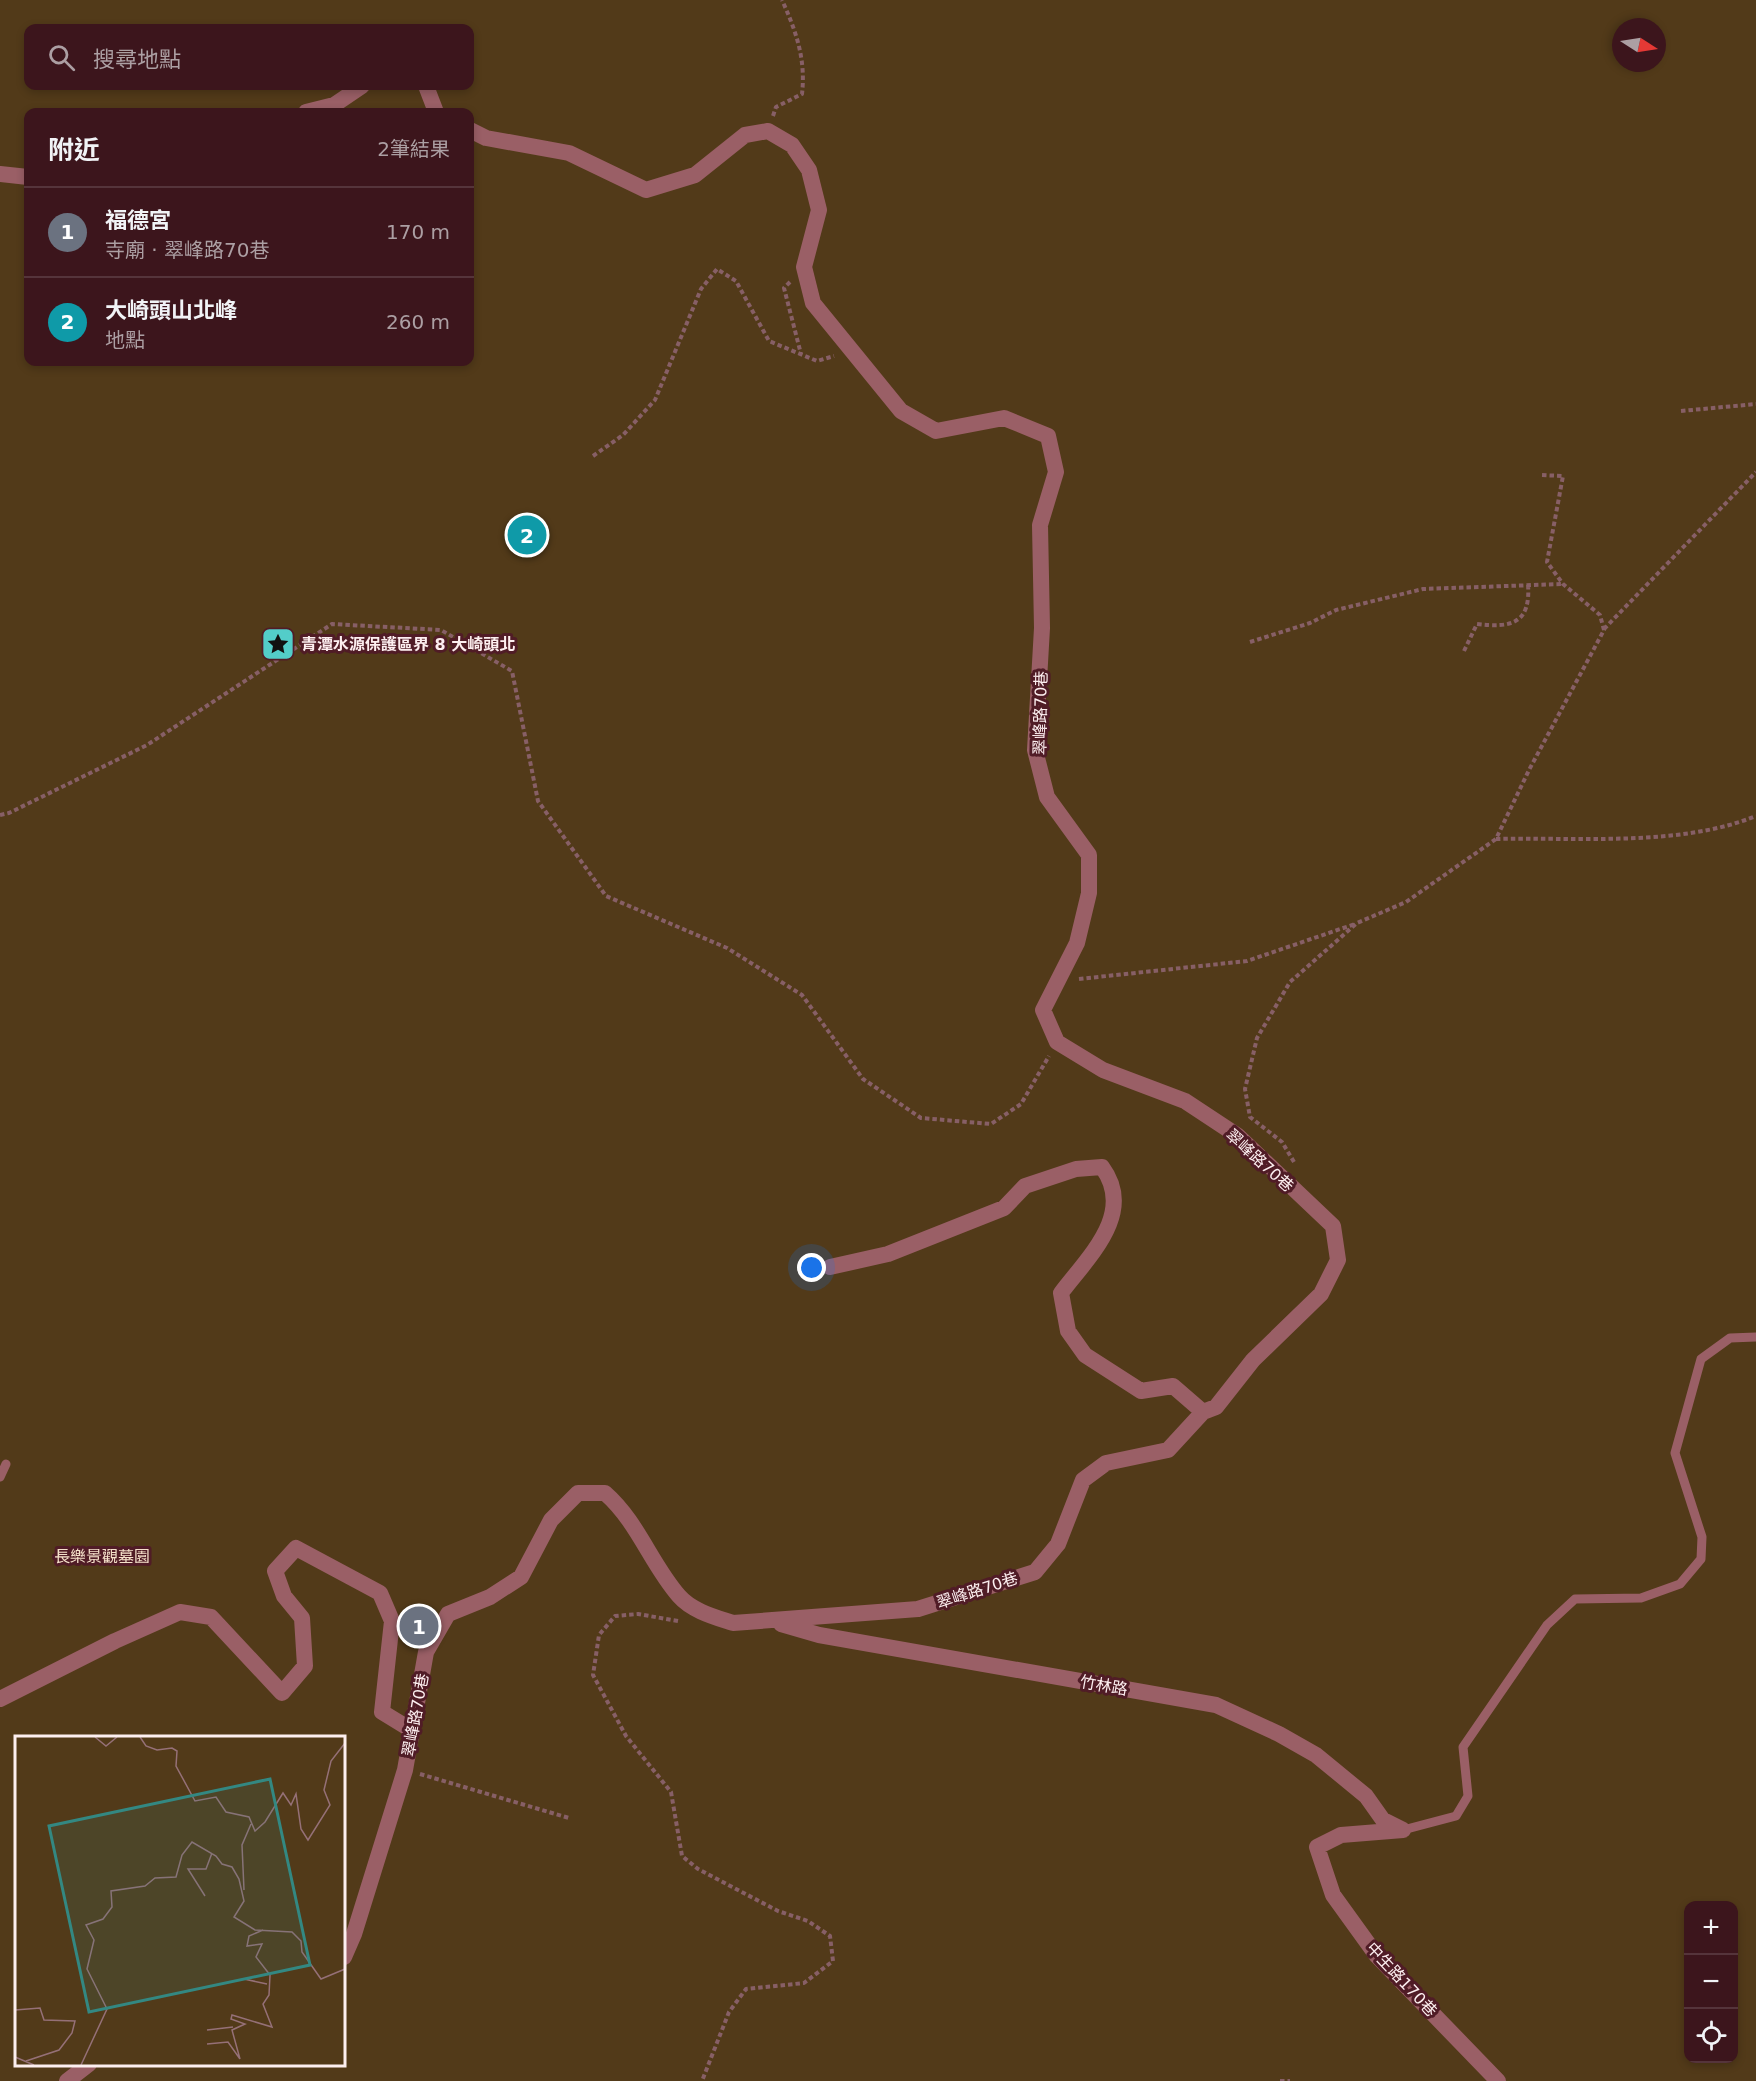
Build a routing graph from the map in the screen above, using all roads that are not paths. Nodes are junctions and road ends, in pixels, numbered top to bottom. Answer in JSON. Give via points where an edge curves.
{"nodes":[{"id":1,"x":356,"y":90,"type":"edge"},
{"id":2,"x":428,"y":90,"type":"edge"},
{"id":3,"x":322,"y":108,"type":"edge"},
{"id":4,"x":434,"y":108,"type":"edge"},
{"id":5,"x":474,"y":132,"type":"edge"},
{"id":6,"x":0,"y":174,"type":"edge"},
{"id":7,"x":24,"y":177,"type":"edge"},
{"id":8,"x":830,"y":1267,"type":"dead end"},
{"id":9,"x":1756,"y":1337,"type":"edge"},
{"id":10,"x":1203,"y":1412,"type":"junction"},
{"id":11,"x":6,"y":1464,"type":"dead end"},
{"id":12,"x":0,"y":1477,"type":"edge"},
{"id":13,"x":770,"y":1621,"type":"junction"},
{"id":14,"x":0,"y":1698,"type":"edge"},
{"id":15,"x":413,"y":1731,"type":"junction"},
{"id":16,"x":1403,"y":1830,"type":"junction"},
{"id":17,"x":345,"y":1955,"type":"edge"},
{"id":18,"x":87,"y":2066,"type":"edge"},
{"id":19,"x":68,"y":2081,"type":"edge"},
{"id":20,"x":1498,"y":2081,"type":"edge"}],
"edges":[{"from":1,"to":3,"type":"street"},
{"from":2,"to":4,"type":"street"},
{"from":5,"to":10,"type":"street","name":"翠峰路70巷","via":[[486,138],[569,153],[646,190],[695,175],[745,135],[768,131],[792,145],[810,170],[819,210],[804,267],[813,303],[901,411],[936,430],[1004,418],[1048,435],[1056,472],[1040,525],[1042,628],[1035,750],[1047,797],[1089,855],[1089,893],[1077,943],[1043,1010],[1057,1042],[1103,1070],[1185,1101],[1238,1136],[1333,1226],[1338,1260],[1321,1294],[1253,1360],[1216,1407]]},
{"from":6,"to":7,"type":"street"},
{"from":8,"to":10,"type":"street","via":[[888,1254],[1004,1208],[1025,1186],[1076,1168],[1102,1167],[1112,1180],[1115,1209],[1106,1233],[1061,1293],[1068,1331],[1085,1355],[1141,1391],[1173,1386]]},
{"from":9,"to":16,"type":"lane","via":[[1730,1338],[1701,1359],[1675,1453],[1702,1537],[1701,1559],[1680,1584],[1641,1598],[1575,1599],[1554,1618],[1463,1747],[1468,1796],[1456,1816]]},
{"from":10,"to":13,"type":"street","name":"翠峰路70巷","via":[[1168,1450],[1106,1463],[1083,1480],[1058,1544],[1035,1572],[918,1609]]},
{"from":11,"to":12,"type":"lane"},
{"from":13,"to":15,"type":"street","name":"翠峰路70巷","via":[[733,1623],[707,1615],[680,1597],[622,1508],[606,1493],[578,1493],[551,1520],[521,1576],[490,1597],[448,1614],[426,1652]]},
{"from":13,"to":16,"type":"street","name":"竹林路","via":[[819,1635],[1216,1705],[1316,1755],[1366,1796],[1383,1820]]},
{"from":14,"to":15,"type":"street","via":[[180,1612],[211,1617],[282,1693],[305,1666],[302,1618],[284,1596],[275,1571],[296,1548],[380,1593],[392,1621],[382,1712]]},
{"from":15,"to":17,"type":"street","name":"翠峰路70巷","via":[[405,1770]]},
{"from":16,"to":20,"type":"street","name":"中生路170巷","via":[[1341,1835],[1317,1847],[1333,1895],[1377,1956]]},
{"from":18,"to":19,"type":"street"}]}
